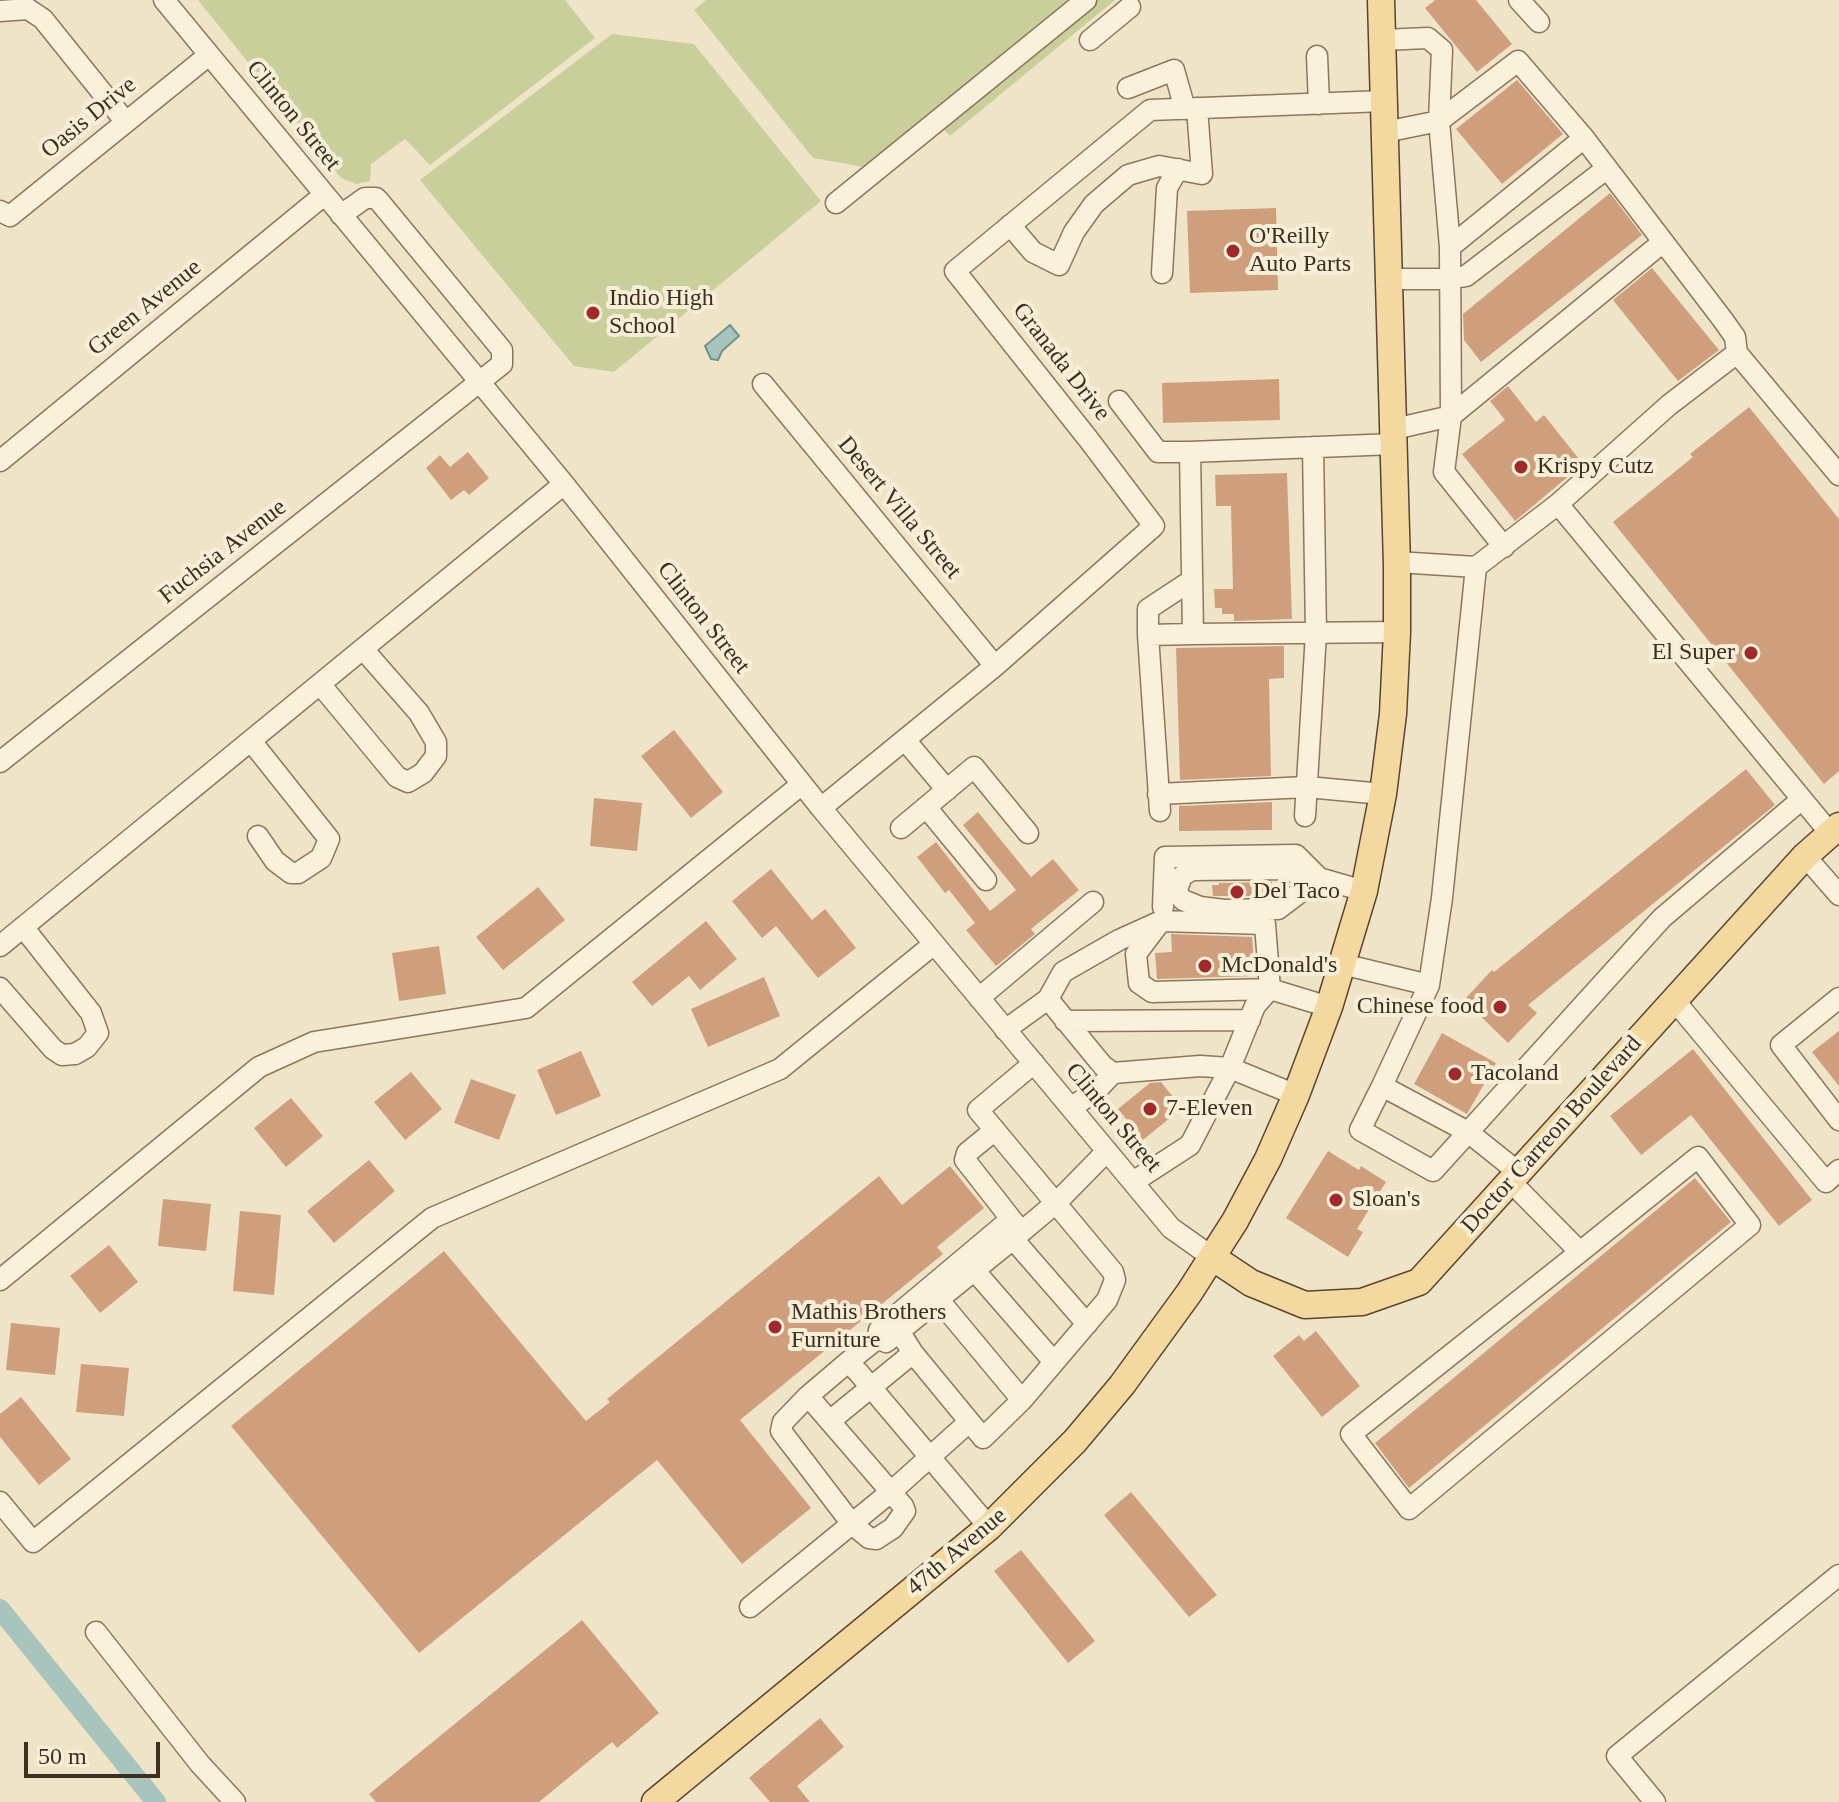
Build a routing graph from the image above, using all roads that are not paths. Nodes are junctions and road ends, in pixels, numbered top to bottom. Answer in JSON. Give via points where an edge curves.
{"nodes":[{"id":1,"x":164,"y":0,"type":"edge"},
{"id":2,"x":1086,"y":0,"type":"edge"},
{"id":3,"x":1381,"y":0,"type":"edge"},
{"id":4,"x":1519,"y":0,"type":"edge"},
{"id":5,"x":1130,"y":7,"type":"dead end"},
{"id":6,"x":0,"y":11,"type":"edge"},
{"id":7,"x":1539,"y":22,"type":"dead end"},
{"id":8,"x":1090,"y":40,"type":"dead end"},
{"id":9,"x":1382,"y":40,"type":"junction"},
{"id":10,"x":209,"y":55,"type":"junction"},
{"id":11,"x":1317,"y":56,"type":"dead end"},
{"id":12,"x":1128,"y":88,"type":"dead end"},
{"id":13,"x":1384,"y":101,"type":"junction"},
{"id":14,"x":1319,"y":104,"type":"junction"},
{"id":15,"x":1191,"y":108,"type":"junction"},
{"id":16,"x":125,"y":121,"type":"junction"},
{"id":17,"x":1439,"y":121,"type":"junction"},
{"id":18,"x":1385,"y":132,"type":"junction"},
{"id":19,"x":1584,"y":138,"type":"junction"},
{"id":20,"x":1178,"y":169,"type":"junction"},
{"id":21,"x":1606,"y":169,"type":"junction"},
{"id":22,"x":324,"y":195,"type":"junction"},
{"id":23,"x":836,"y":203,"type":"dead end"},
{"id":24,"x":0,"y":211,"type":"edge"},
{"id":25,"x":341,"y":215,"type":"junction"},
{"id":26,"x":1010,"y":225,"type":"junction"},
{"id":27,"x":1663,"y":242,"type":"junction"},
{"id":28,"x":1450,"y":247,"type":"junction"},
{"id":29,"x":1162,"y":273,"type":"dead end"},
{"id":30,"x":1390,"y":279,"type":"junction"},
{"id":31,"x":1449,"y":279,"type":"junction"},
{"id":32,"x":1737,"y":353,"type":"junction"},
{"id":33,"x":479,"y":383,"type":"junction"},
{"id":34,"x":763,"y":384,"type":"dead end"},
{"id":35,"x":1119,"y":401,"type":"dead end"},
{"id":36,"x":1451,"y":416,"type":"junction"},
{"id":37,"x":1394,"y":437,"type":"junction"},
{"id":38,"x":1313,"y":447,"type":"junction"},
{"id":39,"x":1190,"y":452,"type":"junction"},
{"id":40,"x":0,"y":461,"type":"edge"},
{"id":41,"x":1839,"y":475,"type":"edge"},
{"id":42,"x":564,"y":484,"type":"junction"},
{"id":43,"x":1558,"y":504,"type":"junction"},
{"id":44,"x":1504,"y":547,"type":"junction"},
{"id":45,"x":1397,"y":562,"type":"junction"},
{"id":46,"x":1476,"y":567,"type":"junction"},
{"id":47,"x":1192,"y":580,"type":"junction"},
{"id":48,"x":1397,"y":632,"type":"junction"},
{"id":49,"x":1316,"y":633,"type":"junction"},
{"id":50,"x":1193,"y":634,"type":"junction"},
{"id":51,"x":1148,"y":635,"type":"junction"},
{"id":52,"x":363,"y":649,"type":"junction"},
{"id":53,"x":995,"y":666,"type":"junction"},
{"id":54,"x":320,"y":684,"type":"junction"},
{"id":55,"x":905,"y":740,"type":"junction"},
{"id":56,"x":251,"y":741,"type":"junction"},
{"id":57,"x":0,"y":762,"type":"edge"},
{"id":58,"x":802,"y":784,"type":"junction"},
{"id":59,"x":1307,"y":787,"type":"junction"},
{"id":60,"x":947,"y":790,"type":"junction"},
{"id":61,"x":1383,"y":794,"type":"junction"},
{"id":62,"x":1802,"y":799,"type":"junction"},
{"id":63,"x":926,"y":807,"type":"junction"},
{"id":64,"x":821,"y":808,"type":"junction"},
{"id":65,"x":1305,"y":816,"type":"dead end"},
{"id":66,"x":901,"y":828,"type":"dead end"},
{"id":67,"x":1835,"y":829,"type":"edge"},
{"id":68,"x":1028,"y":833,"type":"dead end"},
{"id":69,"x":258,"y":836,"type":"dead end"},
{"id":70,"x":1805,"y":856,"type":"junction"},
{"id":71,"x":1319,"y":878,"type":"junction"},
{"id":72,"x":986,"y":880,"type":"dead end"},
{"id":73,"x":1364,"y":891,"type":"junction"},
{"id":74,"x":1839,"y":895,"type":"edge"},
{"id":75,"x":1093,"y":902,"type":"dead end"},
{"id":76,"x":1162,"y":914,"type":"junction"},
{"id":77,"x":23,"y":927,"type":"junction"},
{"id":78,"x":934,"y":944,"type":"junction"},
{"id":79,"x":0,"y":946,"type":"edge"},
{"id":80,"x":1342,"y":964,"type":"junction"},
{"id":81,"x":1429,"y":985,"type":"junction"},
{"id":82,"x":0,"y":988,"type":"edge"},
{"id":83,"x":1270,"y":989,"type":"junction"},
{"id":84,"x":979,"y":998,"type":"junction"},
{"id":85,"x":1839,"y":998,"type":"edge"},
{"id":86,"x":1048,"y":999,"type":"junction"},
{"id":87,"x":1674,"y":1000,"type":"junction"},
{"id":88,"x":1329,"y":1007,"type":"junction"},
{"id":89,"x":1250,"y":1020,"type":"junction"},
{"id":90,"x":1065,"y":1021,"type":"junction"},
{"id":91,"x":1005,"y":1030,"type":"junction"},
{"id":92,"x":1034,"y":1063,"type":"junction"},
{"id":93,"x":1230,"y":1068,"type":"junction"},
{"id":94,"x":1113,"y":1073,"type":"junction"},
{"id":95,"x":1382,"y":1086,"type":"junction"},
{"id":96,"x":1296,"y":1095,"type":"junction"},
{"id":97,"x":1071,"y":1108,"type":"junction"},
{"id":98,"x":1839,"y":1120,"type":"edge"},
{"id":99,"x":995,"y":1130,"type":"junction"},
{"id":100,"x":1468,"y":1132,"type":"junction"},
{"id":101,"x":1107,"y":1151,"type":"junction"},
{"id":102,"x":1839,"y":1170,"type":"edge"},
{"id":103,"x":1514,"y":1177,"type":"junction"},
{"id":104,"x":1133,"y":1182,"type":"junction"},
{"id":105,"x":1057,"y":1202,"type":"junction"},
{"id":106,"x":1015,"y":1230,"type":"junction"},
{"id":107,"x":1580,"y":1252,"type":"junction"},
{"id":108,"x":1212,"y":1257,"type":"junction"},
{"id":109,"x":974,"y":1270,"type":"junction"},
{"id":110,"x":0,"y":1280,"type":"edge"},
{"id":111,"x":938,"y":1299,"type":"junction"},
{"id":112,"x":1087,"y":1324,"type":"junction"},
{"id":113,"x":899,"y":1331,"type":"junction"},
{"id":114,"x":878,"y":1338,"type":"junction"},
{"id":115,"x":913,"y":1353,"type":"junction"},
{"id":116,"x":848,"y":1362,"type":"junction"},
{"id":117,"x":1054,"y":1362,"type":"junction"},
{"id":118,"x":871,"y":1388,"type":"junction"},
{"id":119,"x":808,"y":1396,"type":"junction"},
{"id":120,"x":1022,"y":1400,"type":"junction"},
{"id":121,"x":831,"y":1420,"type":"junction"},
{"id":122,"x":969,"y":1422,"type":"junction"},
{"id":123,"x":930,"y":1459,"type":"junction"},
{"id":124,"x":892,"y":1491,"type":"junction"},
{"id":125,"x":0,"y":1502,"type":"edge"},
{"id":126,"x":852,"y":1524,"type":"junction"},
{"id":127,"x":989,"y":1527,"type":"junction"},
{"id":128,"x":1839,"y":1575,"type":"edge"},
{"id":129,"x":750,"y":1607,"type":"dead end"},
{"id":130,"x":96,"y":1632,"type":"dead end"},
{"id":131,"x":235,"y":1802,"type":"edge"},
{"id":132,"x":655,"y":1802,"type":"edge"},
{"id":133,"x":1655,"y":1802,"type":"edge"}],
"edges":[{"from":1,"to":10,"type":"street","name":"Clinton Street"},
{"from":2,"to":23,"type":"street"},
{"from":3,"to":9,"type":"main road","name":"47th Avenue"},
{"from":4,"to":7,"type":"street"},
{"from":5,"to":8,"type":"street"},
{"from":6,"to":16,"type":"street","via":[[28,9],[43,19]]},
{"from":9,"to":13,"type":"main road","name":"47th Avenue"},
{"from":9,"to":17,"type":"street","via":[[1428,38],[1442,50]]},
{"from":10,"to":16,"type":"street","name":"Oasis Drive"},
{"from":10,"to":22,"type":"street","name":"Clinton Street"},
{"from":11,"to":14,"type":"street"},
{"from":12,"to":15,"type":"street","via":[[1174,70]]},
{"from":13,"to":14,"type":"street","name":"Granada Drive"},
{"from":13,"to":18,"type":"main road","name":"47th Avenue"},
{"from":14,"to":15,"type":"street","name":"Granada Drive"},
{"from":15,"to":20,"type":"street","via":[[1202,174]]},
{"from":15,"to":26,"type":"street","name":"Granada Drive","via":[[1150,110]]},
{"from":16,"to":24,"type":"street","name":"Oasis Drive","via":[[10,216]]},
{"from":17,"to":18,"type":"street"},
{"from":17,"to":19,"type":"street","via":[[1518,61]]},
{"from":17,"to":28,"type":"street"},
{"from":18,"to":30,"type":"main road","name":"47th Avenue"},
{"from":19,"to":21,"type":"street"},
{"from":19,"to":28,"type":"street"},
{"from":20,"to":26,"type":"street","via":[[1159,166],[1128,175],[1094,204],[1059,265],[1033,252]]},
{"from":20,"to":29,"type":"street","via":[[1167,188]]},
{"from":21,"to":27,"type":"street"},
{"from":21,"to":31,"type":"street","via":[[1466,276]]},
{"from":22,"to":25,"type":"street","name":"Clinton Street"},
{"from":22,"to":40,"type":"street","name":"Green Avenue"},
{"from":25,"to":33,"type":"street","name":"Clinton Street"},
{"from":25,"to":33,"type":"street","name":"Fuchsia Avenue","via":[[365,198],[376,198],[502,350],[502,364]]},
{"from":26,"to":53,"type":"street","name":"Granada Drive","via":[[955,271],[1154,526]]},
{"from":27,"to":32,"type":"street","via":[[1735,337]]},
{"from":27,"to":36,"type":"street"},
{"from":28,"to":31,"type":"street"},
{"from":30,"to":31,"type":"street"},
{"from":30,"to":37,"type":"main road","name":"47th Avenue"},
{"from":31,"to":36,"type":"street"},
{"from":32,"to":41,"type":"street"},
{"from":32,"to":43,"type":"street","via":[[1669,405]]},
{"from":33,"to":42,"type":"street","name":"Clinton Street"},
{"from":33,"to":57,"type":"street","name":"Fuchsia Avenue"},
{"from":34,"to":53,"type":"street","name":"Desert Villa Street"},
{"from":35,"to":39,"type":"street","via":[[1158,452]]},
{"from":36,"to":37,"type":"street"},
{"from":36,"to":44,"type":"street","via":[[1444,472]]},
{"from":37,"to":38,"type":"street"},
{"from":37,"to":45,"type":"main road","name":"47th Avenue"},
{"from":38,"to":39,"type":"street"},
{"from":38,"to":49,"type":"street"},
{"from":39,"to":47,"type":"street"},
{"from":42,"to":52,"type":"street"},
{"from":42,"to":58,"type":"street","name":"Clinton Street"},
{"from":43,"to":44,"type":"street"},
{"from":43,"to":62,"type":"street"},
{"from":44,"to":46,"type":"street"},
{"from":45,"to":46,"type":"street"},
{"from":45,"to":48,"type":"main road","name":"47th Avenue"},
{"from":46,"to":81,"type":"street"},
{"from":47,"to":50,"type":"street"},
{"from":47,"to":51,"type":"street","via":[[1148,609]]},
{"from":48,"to":49,"type":"street"},
{"from":48,"to":61,"type":"main road","name":"47th Avenue"},
{"from":49,"to":50,"type":"street"},
{"from":49,"to":59,"type":"street"},
{"from":50,"to":51,"type":"street"},
{"from":51,"to":59,"type":"street","via":[[1159,803]]},
{"from":52,"to":54,"type":"street"},
{"from":52,"to":54,"type":"street","via":[[419,713],[436,742],[436,756],[423,773],[408,782],[397,777]]},
{"from":53,"to":55,"type":"street","name":"Granada Drive"},
{"from":54,"to":56,"type":"street"},
{"from":55,"to":60,"type":"street"},
{"from":55,"to":64,"type":"street","name":"Granada Drive"},
{"from":56,"to":69,"type":"street","via":[[329,839],[321,858],[291,873]]},
{"from":56,"to":77,"type":"street"},
{"from":58,"to":64,"type":"street","name":"Clinton Street"},
{"from":58,"to":110,"type":"street","via":[[526,1008],[314,1042],[259,1067]]},
{"from":59,"to":61,"type":"street"},
{"from":59,"to":65,"type":"street"},
{"from":60,"to":63,"type":"street"},
{"from":60,"to":68,"type":"street","via":[[974,767]]},
{"from":61,"to":73,"type":"main road","name":"47th Avenue"},
{"from":62,"to":67,"type":"street"},
{"from":62,"to":100,"type":"street","via":[[1662,918]]},
{"from":63,"to":66,"type":"street"},
{"from":63,"to":72,"type":"street"},
{"from":64,"to":78,"type":"street","name":"Clinton Street"},
{"from":67,"to":70,"type":"main road","name":"Doctor Carreon Boulevard"},
{"from":70,"to":74,"type":"street"},
{"from":70,"to":87,"type":"main road","name":"Doctor Carreon Boulevard"},
{"from":71,"to":71,"type":"street","via":[[1281,869],[1192,870],[1182,876],[1176,892],[1200,907],[1278,909]]},
{"from":71,"to":73,"type":"street"},
{"from":71,"to":76,"type":"street","via":[[1296,855],[1165,857]]},
{"from":73,"to":80,"type":"main road","name":"47th Avenue"},
{"from":75,"to":84,"type":"street"},
{"from":76,"to":83,"type":"street","via":[[1265,924]]},
{"from":76,"to":83,"type":"street","via":[[1136,954],[1139,983],[1152,992]]},
{"from":76,"to":86,"type":"street","via":[[1063,972]]},
{"from":77,"to":79,"type":"street"},
{"from":77,"to":82,"type":"street","via":[[91,1013],[98,1033],[87,1047],[62,1055]]},
{"from":78,"to":84,"type":"street","name":"Clinton Street"},
{"from":78,"to":125,"type":"street","via":[[780,1069],[432,1218],[33,1542]]},
{"from":80,"to":81,"type":"street"},
{"from":80,"to":88,"type":"main road","name":"47th Avenue"},
{"from":81,"to":95,"type":"street"},
{"from":83,"to":88,"type":"street"},
{"from":83,"to":89,"type":"street"},
{"from":84,"to":91,"type":"street","name":"Clinton Street"},
{"from":85,"to":98,"type":"street","via":[[1781,1045]]},
{"from":86,"to":90,"type":"street"},
{"from":86,"to":91,"type":"street"},
{"from":87,"to":102,"type":"street","via":[[1826,1182]]},
{"from":87,"to":103,"type":"main road","name":"Doctor Carreon Boulevard"},
{"from":88,"to":96,"type":"main road","name":"47th Avenue"},
{"from":89,"to":90,"type":"street"},
{"from":89,"to":93,"type":"street"},
{"from":90,"to":94,"type":"street"},
{"from":91,"to":92,"type":"street","name":"Clinton Street"},
{"from":92,"to":97,"type":"street","name":"Clinton Street"},
{"from":92,"to":99,"type":"street","via":[[978,1110]]},
{"from":93,"to":94,"type":"street"},
{"from":93,"to":96,"type":"street"},
{"from":93,"to":104,"type":"street","via":[[1190,1145]]},
{"from":94,"to":97,"type":"street"},
{"from":95,"to":100,"type":"street"},
{"from":95,"to":100,"type":"street","via":[[1360,1130],[1433,1171]]},
{"from":96,"to":108,"type":"main road","name":"47th Avenue","via":[[1268,1159]]},
{"from":97,"to":101,"type":"street","name":"Clinton Street"},
{"from":99,"to":105,"type":"street"},
{"from":99,"to":106,"type":"street","via":[[965,1160]]},
{"from":100,"to":103,"type":"street"},
{"from":101,"to":104,"type":"street","name":"Clinton Street"},
{"from":101,"to":105,"type":"street"},
{"from":103,"to":107,"type":"street"},
{"from":103,"to":108,"type":"main road","name":"Doctor Carreon Boulevard","via":[[1419,1282],[1362,1302],[1305,1305],[1251,1283]]},
{"from":104,"to":108,"type":"street","name":"Clinton Street","via":[[1171,1228]]},
{"from":105,"to":106,"type":"street"},
{"from":105,"to":112,"type":"street","via":[[1115,1280]]},
{"from":106,"to":109,"type":"street"},
{"from":106,"to":112,"type":"street"},
{"from":106,"to":114,"type":"street","via":[[879,1330]]},
{"from":107,"to":107,"type":"street","via":[[1698,1157],[1750,1225],[1409,1509],[1351,1434]]},
{"from":108,"to":127,"type":"main road","name":"47th Avenue","via":[[1122,1385]]},
{"from":109,"to":111,"type":"street"},
{"from":109,"to":117,"type":"street"},
{"from":111,"to":113,"type":"street"},
{"from":111,"to":120,"type":"street"},
{"from":112,"to":117,"type":"street"},
{"from":113,"to":114,"type":"street","via":[[886,1342]]},
{"from":113,"to":115,"type":"street"},
{"from":114,"to":116,"type":"street"},
{"from":115,"to":118,"type":"street"},
{"from":115,"to":122,"type":"street"},
{"from":116,"to":118,"type":"street"},
{"from":116,"to":119,"type":"street"},
{"from":117,"to":120,"type":"street"},
{"from":118,"to":121,"type":"street"},
{"from":118,"to":123,"type":"street"},
{"from":119,"to":121,"type":"street"},
{"from":119,"to":126,"type":"street","via":[[781,1431]]},
{"from":120,"to":122,"type":"street","via":[[983,1438]]},
{"from":121,"to":124,"type":"street"},
{"from":122,"to":123,"type":"street"},
{"from":123,"to":124,"type":"street"},
{"from":123,"to":127,"type":"street"},
{"from":124,"to":126,"type":"street"},
{"from":124,"to":126,"type":"street","via":[[905,1511],[893,1528],[876,1539]]},
{"from":126,"to":129,"type":"street"},
{"from":127,"to":132,"type":"main road","name":"47th Avenue"},
{"from":128,"to":133,"type":"street","via":[[1617,1756]]},
{"from":130,"to":131,"type":"street"}]}
